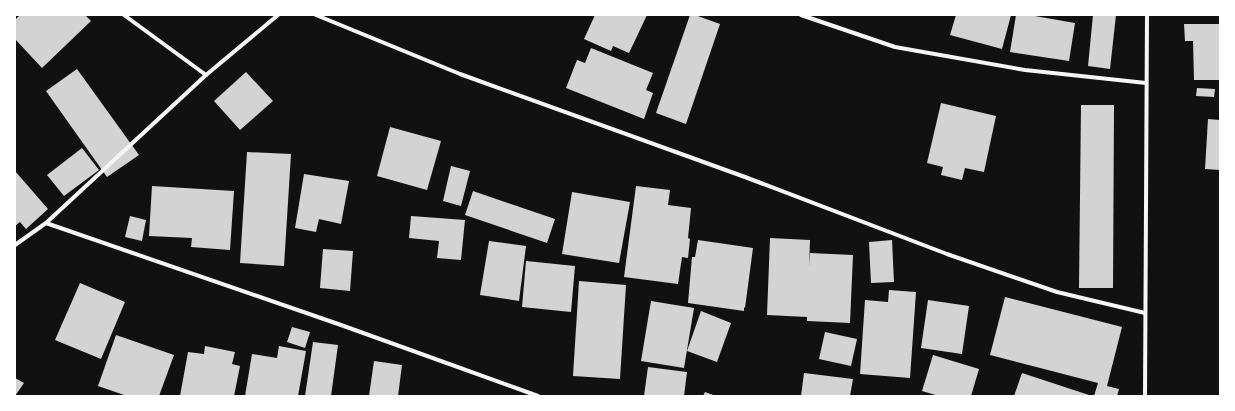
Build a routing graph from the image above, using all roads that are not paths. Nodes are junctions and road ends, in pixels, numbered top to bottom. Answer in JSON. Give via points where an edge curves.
{"nodes":[{"id":1,"x":124,"y":15,"type":"edge"},
{"id":2,"x":278,"y":15,"type":"edge"},
{"id":3,"x":316,"y":15,"type":"edge"},
{"id":4,"x":801,"y":15,"type":"edge"},
{"id":5,"x":1147,"y":15,"type":"edge"},
{"id":6,"x":206,"y":75,"type":"junction"},
{"id":7,"x":1146,"y":83,"type":"junction"},
{"id":8,"x":46,"y":224,"type":"junction"},
{"id":9,"x":15,"y":245,"type":"edge"},
{"id":10,"x":1145,"y":313,"type":"junction"},
{"id":11,"x":538,"y":396,"type":"edge"},
{"id":12,"x":1145,"y":396,"type":"edge"}],
"edges":[{"from":1,"to":6,"type":"street"},
{"from":2,"to":6,"type":"street"},
{"from":3,"to":10,"type":"street","via":[[460,74],[745,177],[947,254],[1057,292]]},
{"from":4,"to":7,"type":"street","via":[[895,47],[1024,70]]},
{"from":5,"to":7,"type":"street"},
{"from":6,"to":8,"type":"street"},
{"from":7,"to":10,"type":"street"},
{"from":8,"to":9,"type":"street"},
{"from":8,"to":11,"type":"street"},
{"from":10,"to":12,"type":"street"}]}
